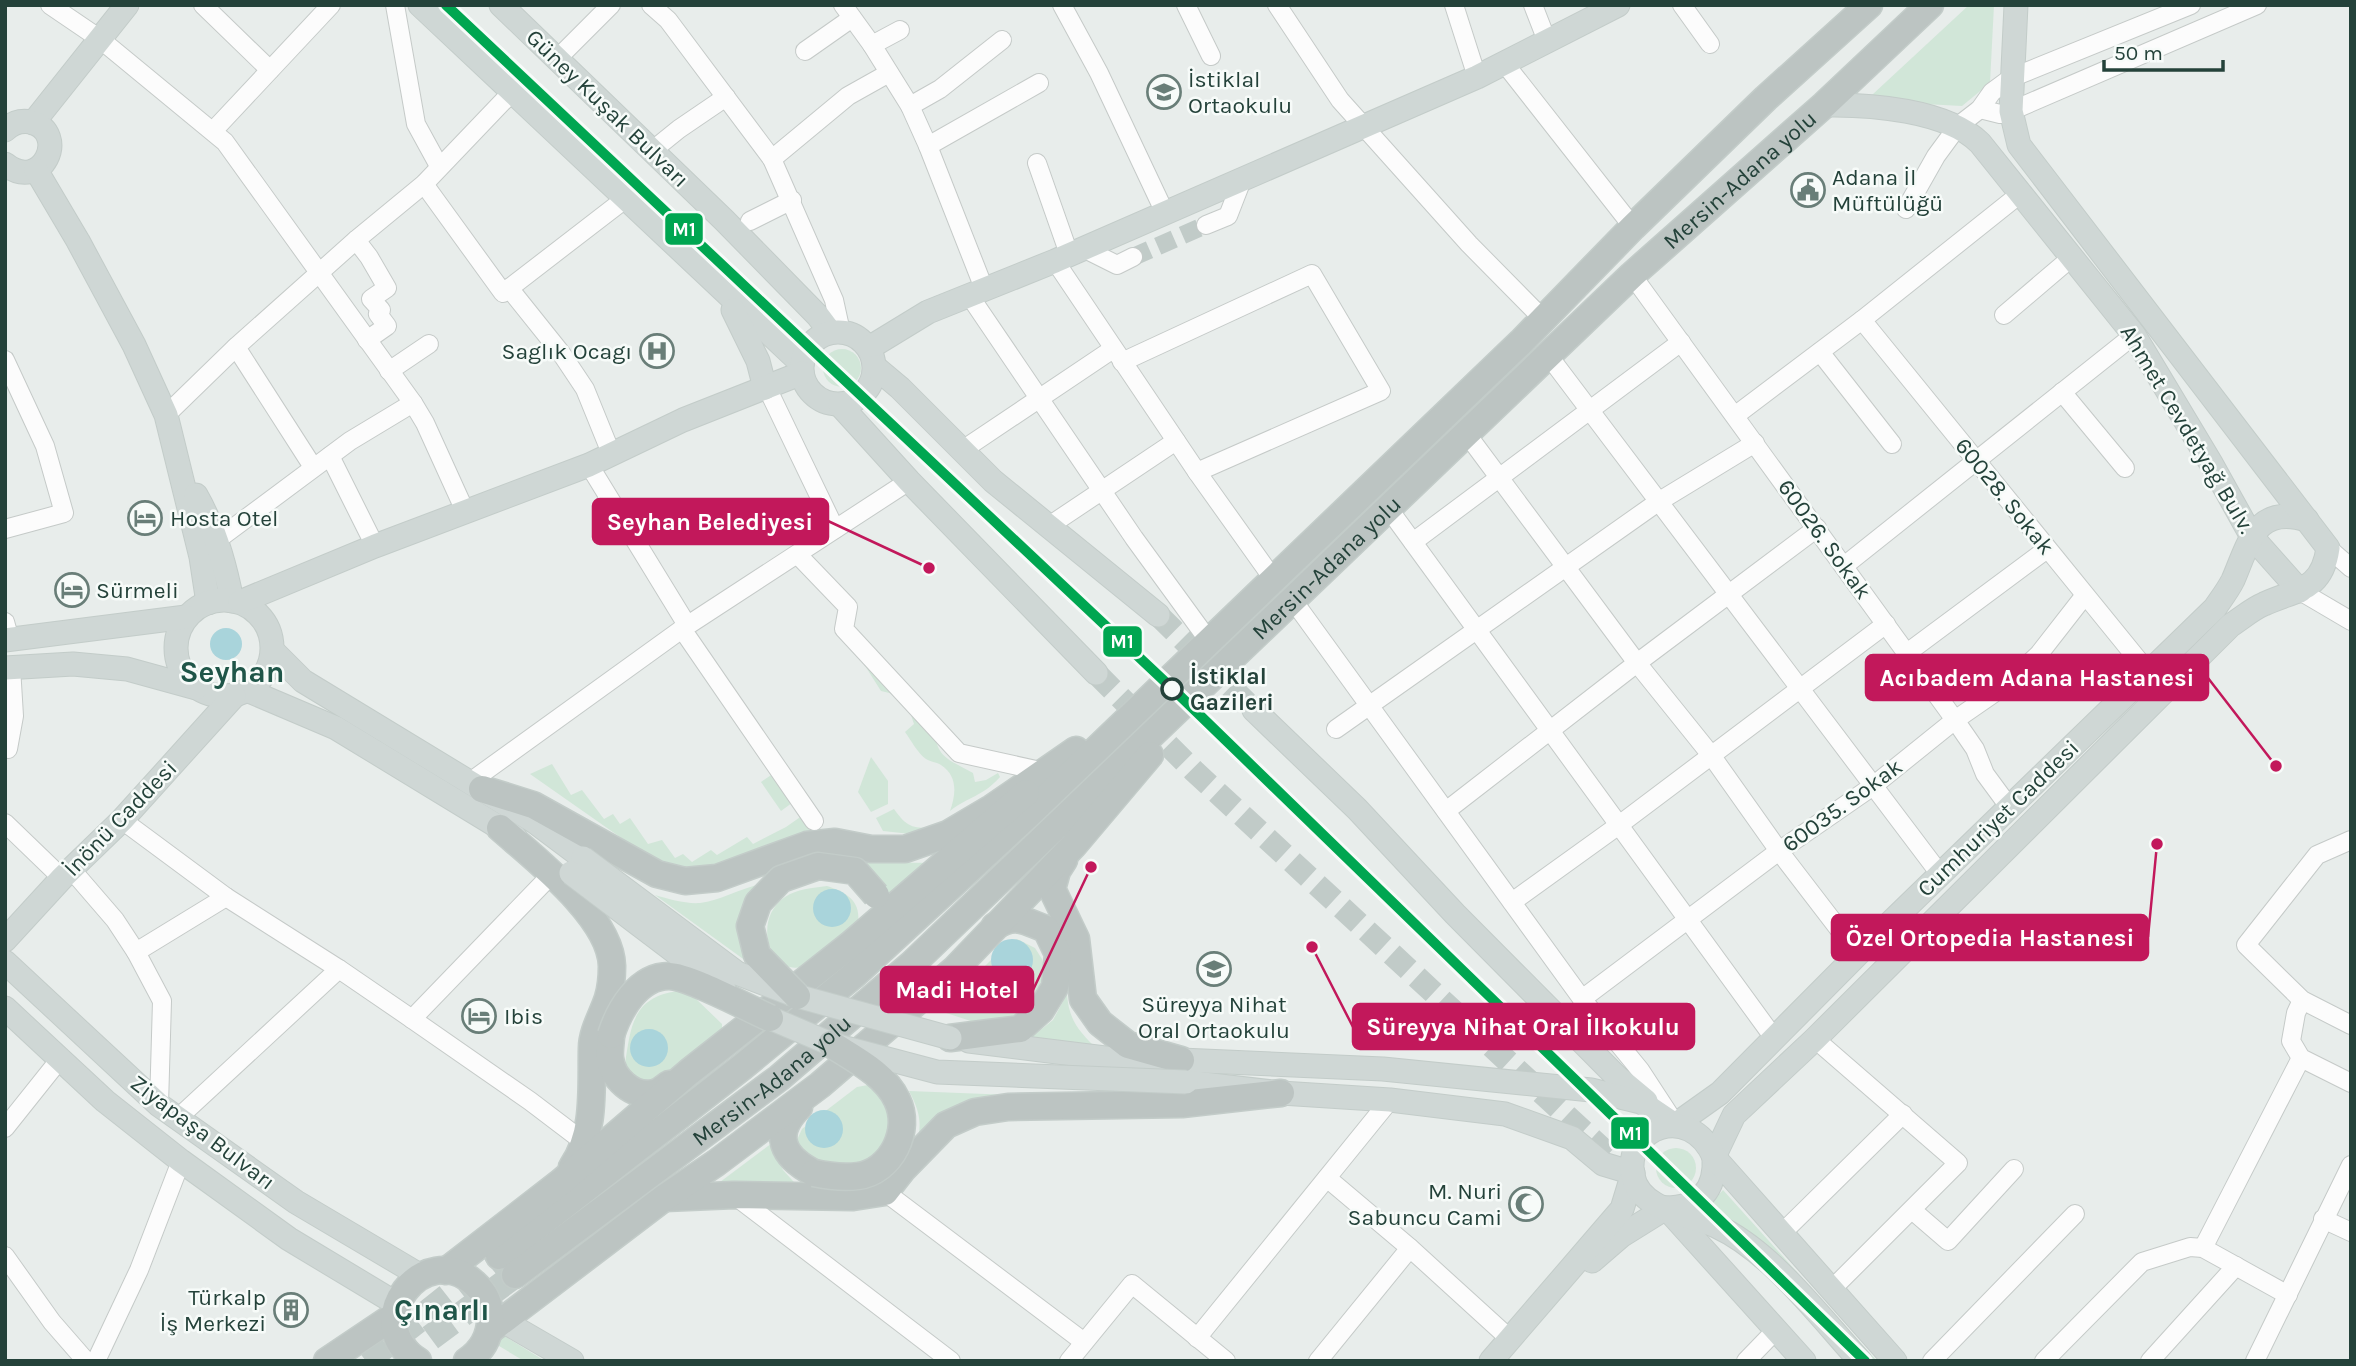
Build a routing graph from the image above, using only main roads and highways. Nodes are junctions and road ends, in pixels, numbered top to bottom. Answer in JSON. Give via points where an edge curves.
{"nodes":[{"id":1,"x":127,"y":5,"type":"edge"},
{"id":2,"x":420,"y":5,"type":"edge"},
{"id":3,"x":501,"y":5,"type":"edge"},
{"id":4,"x":1618,"y":5,"type":"edge"},
{"id":5,"x":1869,"y":5,"type":"edge"},
{"id":6,"x":1930,"y":5,"type":"edge"},
{"id":7,"x":2016,"y":5,"type":"edge"},
{"id":8,"x":1824,"y":105,"type":"junction"},
{"id":9,"x":33,"y":123,"type":"junction"},
{"id":10,"x":5,"y":130,"type":"edge"},
{"id":11,"x":5,"y":165,"type":"edge"},
{"id":12,"x":36,"y":170,"type":"junction"},
{"id":13,"x":723,"y":292,"type":"junction"},
{"id":14,"x":836,"y":332,"type":"junction"},
{"id":15,"x":872,"y":358,"type":"junction"},
{"id":16,"x":802,"y":369,"type":"junction"},
{"id":17,"x":768,"y":392,"type":"junction"},
{"id":18,"x":831,"y":403,"type":"junction"},
{"id":19,"x":180,"y":468,"type":"junction"},
{"id":20,"x":2307,"y":520,"type":"junction"},
{"id":21,"x":2252,"y":537,"type":"junction"},
{"id":22,"x":2328,"y":548,"type":"joint"},
{"id":23,"x":2300,"y":592,"type":"junction"},
{"id":24,"x":236,"y":602,"type":"junction"},
{"id":25,"x":208,"y":603,"type":"junction"},
{"id":26,"x":1158,"y":615,"type":"tunnel mouth"},
{"id":27,"x":186,"y":617,"type":"junction"},
{"id":28,"x":7,"y":634,"type":"edge"},
{"id":29,"x":273,"y":651,"type":"junction"},
{"id":30,"x":1235,"y":654,"type":"junction"},
{"id":31,"x":8,"y":667,"type":"edge"},
{"id":32,"x":1096,"y":673,"type":"tunnel mouth"},
{"id":33,"x":1169,"y":678,"type":"junction"},
{"id":34,"x":196,"y":688,"type":"junction"},
{"id":35,"x":241,"y":694,"type":"junction"},
{"id":36,"x":1254,"y":710,"type":"tunnel mouth"},
{"id":37,"x":1084,"y":745,"type":"junction"},
{"id":38,"x":476,"y":785,"type":"junction"},
{"id":39,"x":500,"y":828,"type":"joint"},
{"id":40,"x":1074,"y":845,"type":"junction"},
{"id":41,"x":569,"y":868,"type":"junction"},
{"id":42,"x":1006,"y":922,"type":"junction"},
{"id":43,"x":5,"y":940,"type":"edge"},
{"id":44,"x":850,"y":945,"type":"junction"},
{"id":45,"x":5,"y":962,"type":"edge"},
{"id":46,"x":797,"y":996,"type":"junction"},
{"id":47,"x":5,"y":1009,"type":"edge"},
{"id":48,"x":770,"y":1018,"type":"junction"},
{"id":49,"x":950,"y":1038,"type":"junction"},
{"id":50,"x":831,"y":1044,"type":"junction"},
{"id":51,"x":1183,"y":1071,"type":"junction"},
{"id":52,"x":689,"y":1072,"type":"junction"},
{"id":53,"x":820,"y":1084,"type":"junction"},
{"id":54,"x":1281,"y":1093,"type":"junction"},
{"id":55,"x":1675,"y":1125,"type":"junction"},
{"id":56,"x":1714,"y":1157,"type":"junction"},
{"id":57,"x":1633,"y":1173,"type":"junction"},
{"id":58,"x":561,"y":1182,"type":"junction"},
{"id":59,"x":664,"y":1198,"type":"junction"},
{"id":60,"x":1666,"y":1208,"type":"junction"},
{"id":61,"x":1725,"y":1262,"type":"dead end"},
{"id":62,"x":434,"y":1273,"type":"junction"},
{"id":63,"x":396,"y":1310,"type":"junction"},
{"id":64,"x":1535,"y":1311,"type":"junction"},
{"id":65,"x":494,"y":1321,"type":"junction"},
{"id":66,"x":477,"y":1359,"type":"edge"},
{"id":67,"x":327,"y":1361,"type":"edge"},
{"id":68,"x":418,"y":1361,"type":"edge"},
{"id":69,"x":572,"y":1361,"type":"edge"},
{"id":70,"x":1490,"y":1361,"type":"edge"},
{"id":71,"x":1804,"y":1361,"type":"edge"},
{"id":72,"x":1821,"y":1361,"type":"edge"},
{"id":73,"x":1860,"y":1361,"type":"edge"},
{"id":74,"x":1895,"y":1361,"type":"edge"}],
"edges":[{"from":1,"to":9,"type":"main road"},
{"from":2,"to":13,"type":"main road"},
{"from":3,"to":14,"type":"main road","name":"Güney Kuşak Bulvarı"},
{"from":4,"to":15,"type":"main road","via":[[1505,64],[1365,127],[928,312]]},
{"from":5,"to":33,"type":"highway","name":"Mersin-Adana yolu","via":[[1766,99],[1544,320]]},
{"from":6,"to":8,"type":"highway","name":"Mersin-Adana yolu"},
{"from":7,"to":20,"type":"main road","name":"Ahmet Cevdetyağ Bulv.","via":[[2011,111],[2019,145]]},
{"from":8,"to":21,"type":"main road","name":"Ahmet Cevdetyağ Bulv.","via":[[1906,112],[1958,126],[1980,143],[2134,335]]},
{"from":8,"to":30,"type":"highway","name":"Mersin-Adana yolu","via":[[1632,275]]},
{"from":9,"to":10,"type":"main road","via":[[16,123]]},
{"from":9,"to":12,"type":"main road","via":[[50,142],[47,158]]},
{"from":11,"to":12,"type":"main road","via":[[20,172]]},
{"from":12,"to":19,"type":"main road","via":[[134,345],[166,415]]},
{"from":13,"to":16,"type":"main road"},
{"from":13,"to":17,"type":"main road","via":[[758,361]]},
{"from":14,"to":15,"type":"main road","via":[[852,334]]},
{"from":14,"to":16,"type":"main road","via":[[811,344],[804,353]]},
{"from":15,"to":18,"type":"main road","via":[[868,388],[861,397]]},
{"from":15,"to":26,"type":"main road","via":[[961,451]]},
{"from":16,"to":17,"type":"main road"},
{"from":16,"to":18,"type":"main road","via":[[812,394]]},
{"from":17,"to":18,"type":"main road"},
{"from":17,"to":24,"type":"main road","via":[[683,420],[589,464]]},
{"from":18,"to":32,"type":"main road"},
{"from":19,"to":24,"type":"main road","via":[[217,540]]},
{"from":19,"to":25,"type":"main road"},
{"from":20,"to":21,"type":"main road","name":"Cumhuriyet Caddesi","via":[[2277,516]]},
{"from":20,"to":22,"type":"main road","name":"Ahmet Cevdetyağ Bulv."},
{"from":21,"to":23,"type":"main road","name":"Ahmet Cevdetyağ Bulv."},
{"from":21,"to":55,"type":"main road","name":"Cumhuriyet Caddesi","via":[[2215,608],[1720,1093]]},
{"from":22,"to":23,"type":"main road","name":"Cumhuriyet Caddesi","via":[[2322,571]]},
{"from":23,"to":56,"type":"main road","name":"Cumhuriyet Caddesi","via":[[2263,604],[2231,625],[1734,1115]]},
{"from":24,"to":25,"type":"main road"},
{"from":24,"to":29,"type":"main road","via":[[254,609],[265,621]]},
{"from":25,"to":27,"type":"main road"},
{"from":27,"to":28,"type":"main road"},
{"from":27,"to":34,"type":"main road","via":[[176,654],[180,670]]},
{"from":29,"to":35,"type":"main road","via":[[261,681]]},
{"from":29,"to":38,"type":"main road","via":[[303,681]]},
{"from":30,"to":33,"type":"highway","name":"Mersin-Adana yolu","via":[[903,972],[779,1078],[507,1265],[855,974]]},
{"from":30,"to":40,"type":"highway"},
{"from":31,"to":34,"type":"main road","via":[[73,664],[127,670]]},
{"from":33,"to":37,"type":"highway"},
{"from":34,"to":35,"type":"main road","via":[[218,697]]},
{"from":35,"to":39,"type":"main road","via":[[336,728]]},
{"from":35,"to":43,"type":"main road","name":"İnönü Caddesi"},
{"from":36,"to":55,"type":"main road","via":[[1357,808],[1455,915],[1616,1076]]},
{"from":37,"to":38,"type":"highway","via":[[948,834],[905,849],[835,842],[807,845],[717,877],[685,881],[657,874],[533,805]]},
{"from":37,"to":44,"type":"highway"},
{"from":38,"to":41,"type":"main road","via":[[535,822]]},
{"from":39,"to":41,"type":"highway"},
{"from":40,"to":42,"type":"highway"},
{"from":40,"to":51,"type":"highway","via":[[1057,871],[1052,889],[1076,939],[1083,999],[1100,1023],[1128,1045]]},
{"from":41,"to":46,"type":"main road","bridge":true,"via":[[737,973]]},
{"from":41,"to":48,"type":"main road","bridge":true,"via":[[721,988]]},
{"from":41,"to":58,"type":"highway","via":[[566,887],[604,934],[612,964],[609,995],[592,1042],[590,1122],[580,1156]]},
{"from":42,"to":49,"type":"highway","via":[[1046,929],[1058,954],[1055,987],[1041,1010],[1020,1029]]},
{"from":42,"to":53,"type":"highway"},
{"from":44,"to":46,"type":"highway","bridge":true,"via":[[875,916],[876,895],[855,871],[817,866],[781,879],[758,903],[750,926],[757,955]]},
{"from":44,"to":52,"type":"highway"},
{"from":45,"to":62,"type":"main road","name":"Ziyapaşa Bulvarı","via":[[169,1111],[296,1202]]},
{"from":46,"to":49,"type":"main road","bridge":true},
{"from":47,"to":63,"type":"main road","name":"Ziyapaşa Bulvarı","via":[[105,1101],[181,1161]]},
{"from":48,"to":50,"type":"main road","bridge":true},
{"from":48,"to":52,"type":"highway","bridge":true,"via":[[692,983],[669,976],[650,981],[618,1014],[611,1035],[614,1072],[636,1093],[655,1093]]},
{"from":49,"to":51,"type":"main road"},
{"from":50,"to":51,"type":"main road","bridge":true,"via":[[937,1072]]},
{"from":50,"to":53,"type":"highway","bridge":true,"via":[[883,1080],[898,1101],[902,1123],[898,1146],[884,1164],[860,1176],[836,1177],[797,1164],[784,1148],[783,1130]]},
{"from":51,"to":54,"type":"main road"},
{"from":51,"to":55,"type":"main road","via":[[1383,1069],[1591,1090],[1641,1102]]},
{"from":52,"to":58,"type":"highway"},
{"from":53,"to":59,"type":"highway"},
{"from":54,"to":57,"type":"main road","via":[[1505,1114],[1572,1138],[1603,1164]]},
{"from":54,"to":59,"type":"highway","via":[[1182,1104],[1008,1107],[975,1112],[946,1125],[885,1192],[853,1198]]},
{"from":55,"to":56,"type":"main road","via":[[1700,1135]]},
{"from":55,"to":57,"type":"main road","via":[[1650,1132],[1641,1141],[1634,1154]]},
{"from":56,"to":60,"type":"main road","via":[[1712,1182],[1705,1194],[1694,1203]]},
{"from":56,"to":74,"type":"main road"},
{"from":57,"to":60,"type":"main road","via":[[1642,1194]]},
{"from":57,"to":64,"type":"main road","via":[[1622,1209]]},
{"from":58,"to":62,"type":"highway"},
{"from":59,"to":65,"type":"highway"},
{"from":60,"to":64,"type":"main road","via":[[1621,1236]]},
{"from":60,"to":71,"type":"main road"},
{"from":60,"to":73,"type":"main road","via":[[1718,1227],[1766,1258]]},
{"from":61,"to":72,"type":"main road"},
{"from":62,"to":63,"type":"highway","via":[[411,1283]]},
{"from":62,"to":65,"type":"highway","via":[[458,1273],[470,1279],[486,1298]]},
{"from":63,"to":67,"type":"highway"},
{"from":63,"to":68,"type":"highway","via":[[399,1340]]},
{"from":64,"to":70,"type":"main road"},
{"from":65,"to":66,"type":"highway"},
{"from":65,"to":69,"type":"main road"}]}
